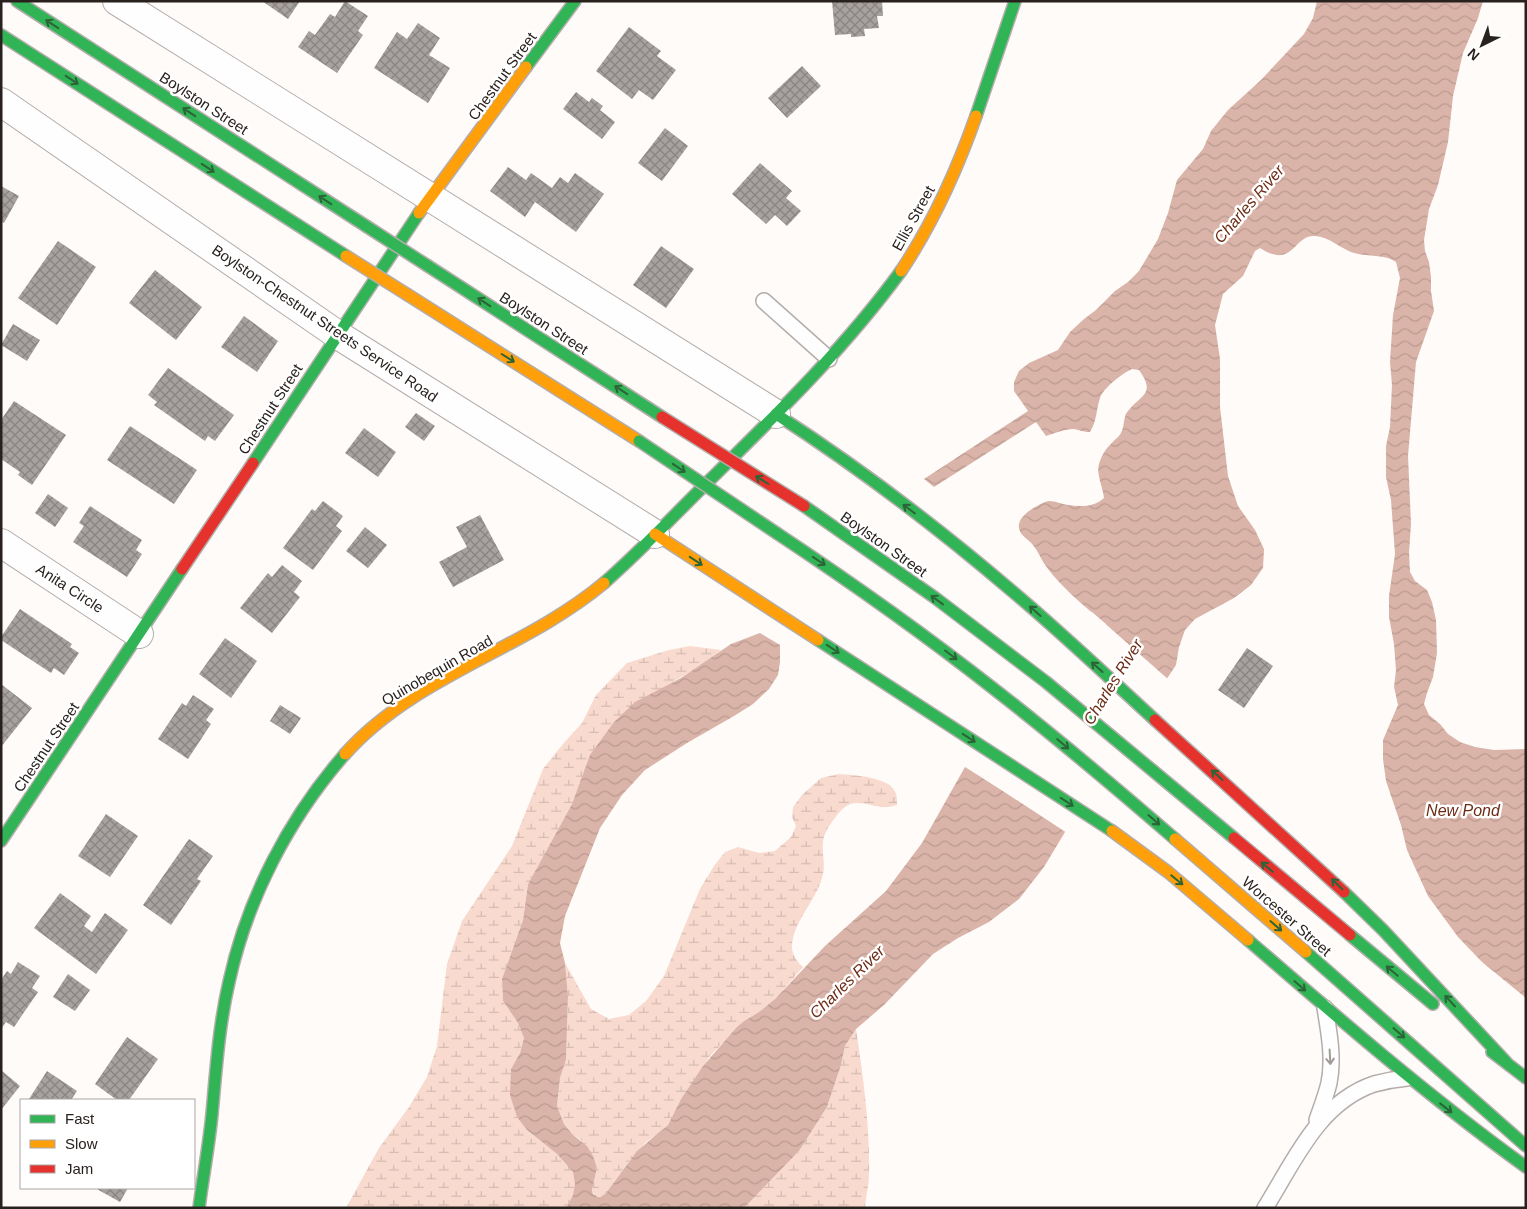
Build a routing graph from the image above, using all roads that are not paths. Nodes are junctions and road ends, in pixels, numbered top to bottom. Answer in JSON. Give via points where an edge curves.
{"nodes":[{"id":1,"x":17,"y":1,"type":"edge"},
{"id":2,"x":117,"y":1,"type":"edge"},
{"id":3,"x":576,"y":1,"type":"edge"},
{"id":4,"x":1015,"y":1,"type":"edge"},
{"id":5,"x":1,"y":35,"type":"edge"},
{"id":6,"x":1,"y":102,"type":"edge"},
{"id":7,"x":430,"y":198,"type":"junction"},
{"id":8,"x":764,"y":301,"type":"dead end"},
{"id":9,"x":338,"y":335,"type":"junction"},
{"id":10,"x":829,"y":359,"type":"junction"},
{"id":11,"x":776,"y":414,"type":"junction"},
{"id":12,"x":655,"y":534,"type":"junction"},
{"id":13,"x":1,"y":543,"type":"edge"},
{"id":14,"x":139,"y":634,"type":"junction"},
{"id":15,"x":1046,"y":682,"type":"joint"},
{"id":16,"x":1,"y":841,"type":"edge"},
{"id":17,"x":1325,"y":1008,"type":"junction"},
{"id":18,"x":1507,"y":1063,"type":"junction"},
{"id":19,"x":1408,"y":1078,"type":"junction"},
{"id":20,"x":1526,"y":1078,"type":"edge"},
{"id":21,"x":1314,"y":1129,"type":"junction"},
{"id":22,"x":1526,"y":1146,"type":"edge"},
{"id":23,"x":1526,"y":1166,"type":"edge"},
{"id":24,"x":199,"y":1208,"type":"edge"},
{"id":25,"x":1265,"y":1208,"type":"edge"}],
"edges":[{"from":15,"to":1,"type":"main road","name":"Boylston Street","one_way":true,"bridge":true,"via":[[934,597],[804,506]]},
{"from":2,"to":7,"type":"street"},
{"from":3,"to":7,"type":"main road","name":"Chestnut Street"},
{"from":4,"to":10,"type":"main road","name":"Ellis Street","via":[[964,146],[933,216],[878,302]]},
{"from":5,"to":22,"type":"main road","name":"Worcester Street","one_way":true,"bridge":true,"via":[[638,441],[916,629],[1026,713],[1116,788]]},
{"from":6,"to":9,"type":"street","name":"Boylston-Chestnut Streets Service Road"},
{"from":7,"to":9,"type":"main road","name":"Chestnut Street"},
{"from":7,"to":11,"type":"street"},
{"from":8,"to":10,"type":"lane"},
{"from":9,"to":12,"type":"street","name":"Boylston-Chestnut Streets Service Road"},
{"from":9,"to":14,"type":"main road","name":"Chestnut Street"},
{"from":10,"to":11,"type":"main road","name":"Ellis Street"},
{"from":11,"to":12,"type":"main road","name":"Quinobequin Road"},
{"from":18,"to":11,"type":"main road","one_way":true,"via":[[1320,868],[999,579],[870,480]]},
{"from":12,"to":17,"type":"main road","one_way":true,"via":[[1120,836]]},
{"from":12,"to":24,"type":"main road","name":"Quinobequin Road","via":[[626,563],[558,617],[433,686],[385,717],[346,753],[313,795],[281,846],[244,929],[235,958],[220,1035]]},
{"from":13,"to":14,"type":"street","name":"Anita Circle"},
{"from":14,"to":16,"type":"main road","name":"Chestnut Street"},
{"from":18,"to":15,"type":"main road","name":"Worcester Street","one_way":true},
{"from":17,"to":19,"type":"main road"},
{"from":17,"to":21,"type":"lane","one_way":true,"via":[[1330,1081]]},
{"from":18,"to":20,"type":"main road","name":"Worcester Street"},
{"from":19,"to":21,"type":"lane","via":[[1386,1081],[1357,1092],[1327,1113]]},
{"from":19,"to":23,"type":"main road","one_way":true},
{"from":21,"to":25,"type":"lane"}]}
